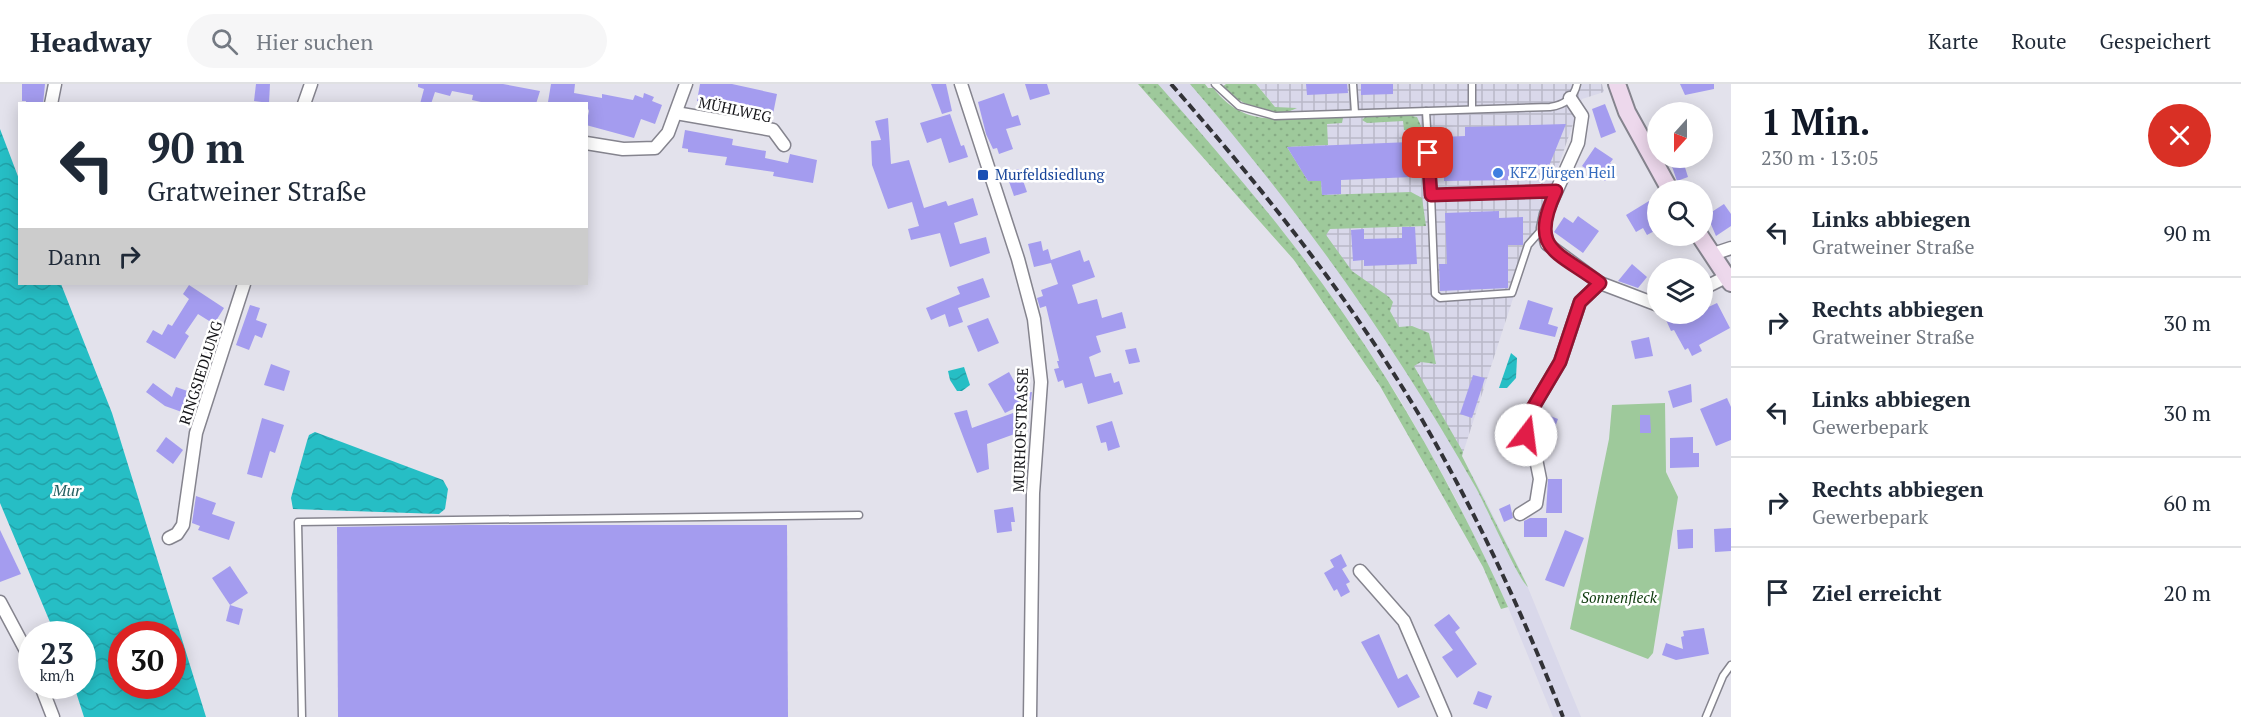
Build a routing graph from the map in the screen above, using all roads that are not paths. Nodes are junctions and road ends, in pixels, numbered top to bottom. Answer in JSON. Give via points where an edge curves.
{"nodes":[{"id":1,"x":55,"y":84,"type":"edge"},
{"id":2,"x":311,"y":84,"type":"edge"},
{"id":3,"x":686,"y":84,"type":"edge"},
{"id":4,"x":961,"y":84,"type":"edge"},
{"id":5,"x":1215,"y":84,"type":"edge"},
{"id":6,"x":1353,"y":84,"type":"edge"},
{"id":7,"x":1472,"y":84,"type":"edge"},
{"id":8,"x":1577,"y":84,"type":"edge"},
{"id":9,"x":1617,"y":84,"type":"edge"},
{"id":10,"x":1570,"y":98,"type":"junction"},
{"id":11,"x":51,"y":102,"type":"edge"},
{"id":12,"x":305,"y":102,"type":"edge"},
{"id":13,"x":1472,"y":109,"type":"junction"},
{"id":14,"x":1426,"y":111,"type":"junction"},
{"id":15,"x":676,"y":113,"type":"junction"},
{"id":16,"x":1354,"y":113,"type":"junction"},
{"id":17,"x":588,"y":142,"type":"edge"},
{"id":18,"x":784,"y":145,"type":"dead end"},
{"id":19,"x":1664,"y":180,"type":"edge"},
{"id":20,"x":1556,"y":191,"type":"junction"},
{"id":21,"x":1431,"y":195,"type":"junction"},
{"id":22,"x":1543,"y":228,"type":"junction"},
{"id":23,"x":1707,"y":246,"type":"edge"},
{"id":24,"x":1731,"y":248,"type":"edge"},
{"id":25,"x":1713,"y":254,"type":"junction"},
{"id":26,"x":1729,"y":279,"type":"edge"},
{"id":27,"x":1600,"y":283,"type":"junction"},
{"id":28,"x":244,"y":285,"type":"edge"},
{"id":29,"x":1713,"y":285,"type":"edge"},
{"id":30,"x":1647,"y":301,"type":"edge"},
{"id":31,"x":1520,"y":514,"type":"dead end"},
{"id":32,"x":859,"y":515,"type":"dead end"},
{"id":33,"x":169,"y":538,"type":"dead end"},
{"id":34,"x":1360,"y":571,"type":"dead end"},
{"id":35,"x":0,"y":602,"type":"edge"},
{"id":36,"x":18,"y":636,"type":"edge"},
{"id":37,"x":1731,"y":665,"type":"edge"},
{"id":38,"x":45,"y":699,"type":"edge"},
{"id":39,"x":50,"y":716,"type":"edge"},
{"id":40,"x":302,"y":717,"type":"edge"},
{"id":41,"x":1030,"y":717,"type":"edge"},
{"id":42,"x":1445,"y":717,"type":"edge"},
{"id":43,"x":1706,"y":717,"type":"edge"}],
"edges":[{"from":1,"to":11,"type":"street"},
{"from":2,"to":12,"type":"street"},
{"from":3,"to":15,"type":"street"},
{"from":4,"to":41,"type":"street","name":"MURHOFSTRASSE","via":[[1018,259],[1038,351],[1041,382],[1033,493]]},
{"from":5,"to":16,"type":"lane","via":[[1239,106],[1256,113]]},
{"from":6,"to":16,"type":"lane"},
{"from":7,"to":13,"type":"lane"},
{"from":8,"to":10,"type":"lane"},
{"from":9,"to":19,"type":"main road","via":[[1627,112]]},
{"from":10,"to":13,"type":"lane","via":[[1550,107]]},
{"from":10,"to":20,"type":"street","via":[[1582,116],[1578,143]]},
{"from":13,"to":14,"type":"lane"},
{"from":14,"to":16,"type":"lane"},
{"from":14,"to":21,"type":"lane"},
{"from":15,"to":17,"type":"street","via":[[668,133],[655,148],[623,149]]},
{"from":15,"to":18,"type":"street","name":"MÜHLWEG","via":[[773,130]]},
{"from":20,"to":21,"type":"lane"},
{"from":20,"to":22,"type":"street"},
{"from":21,"to":22,"type":"lane","via":[[1435,294],[1440,298],[1512,293],[1528,245]]},
{"from":22,"to":27,"type":"street","via":[[1547,244]]},
{"from":23,"to":25,"type":"main road"},
{"from":24,"to":25,"type":"street"},
{"from":25,"to":26,"type":"main road"},
{"from":26,"to":29,"type":"street"},
{"from":27,"to":30,"type":"street"},
{"from":27,"to":31,"type":"street","via":[[1580,302],[1560,362],[1528,418],[1526,435],[1536,459],[1539,493],[1536,504]]},
{"from":28,"to":33,"type":"street","name":"RINGSIEDLUNG","via":[[196,433],[183,525]]},
{"from":32,"to":40,"type":"lane","via":[[298,522]]},
{"from":34,"to":42,"type":"street","via":[[1404,621]]},
{"from":35,"to":36,"type":"street"},
{"from":37,"to":43,"type":"lane"},
{"from":38,"to":39,"type":"street"}]}
